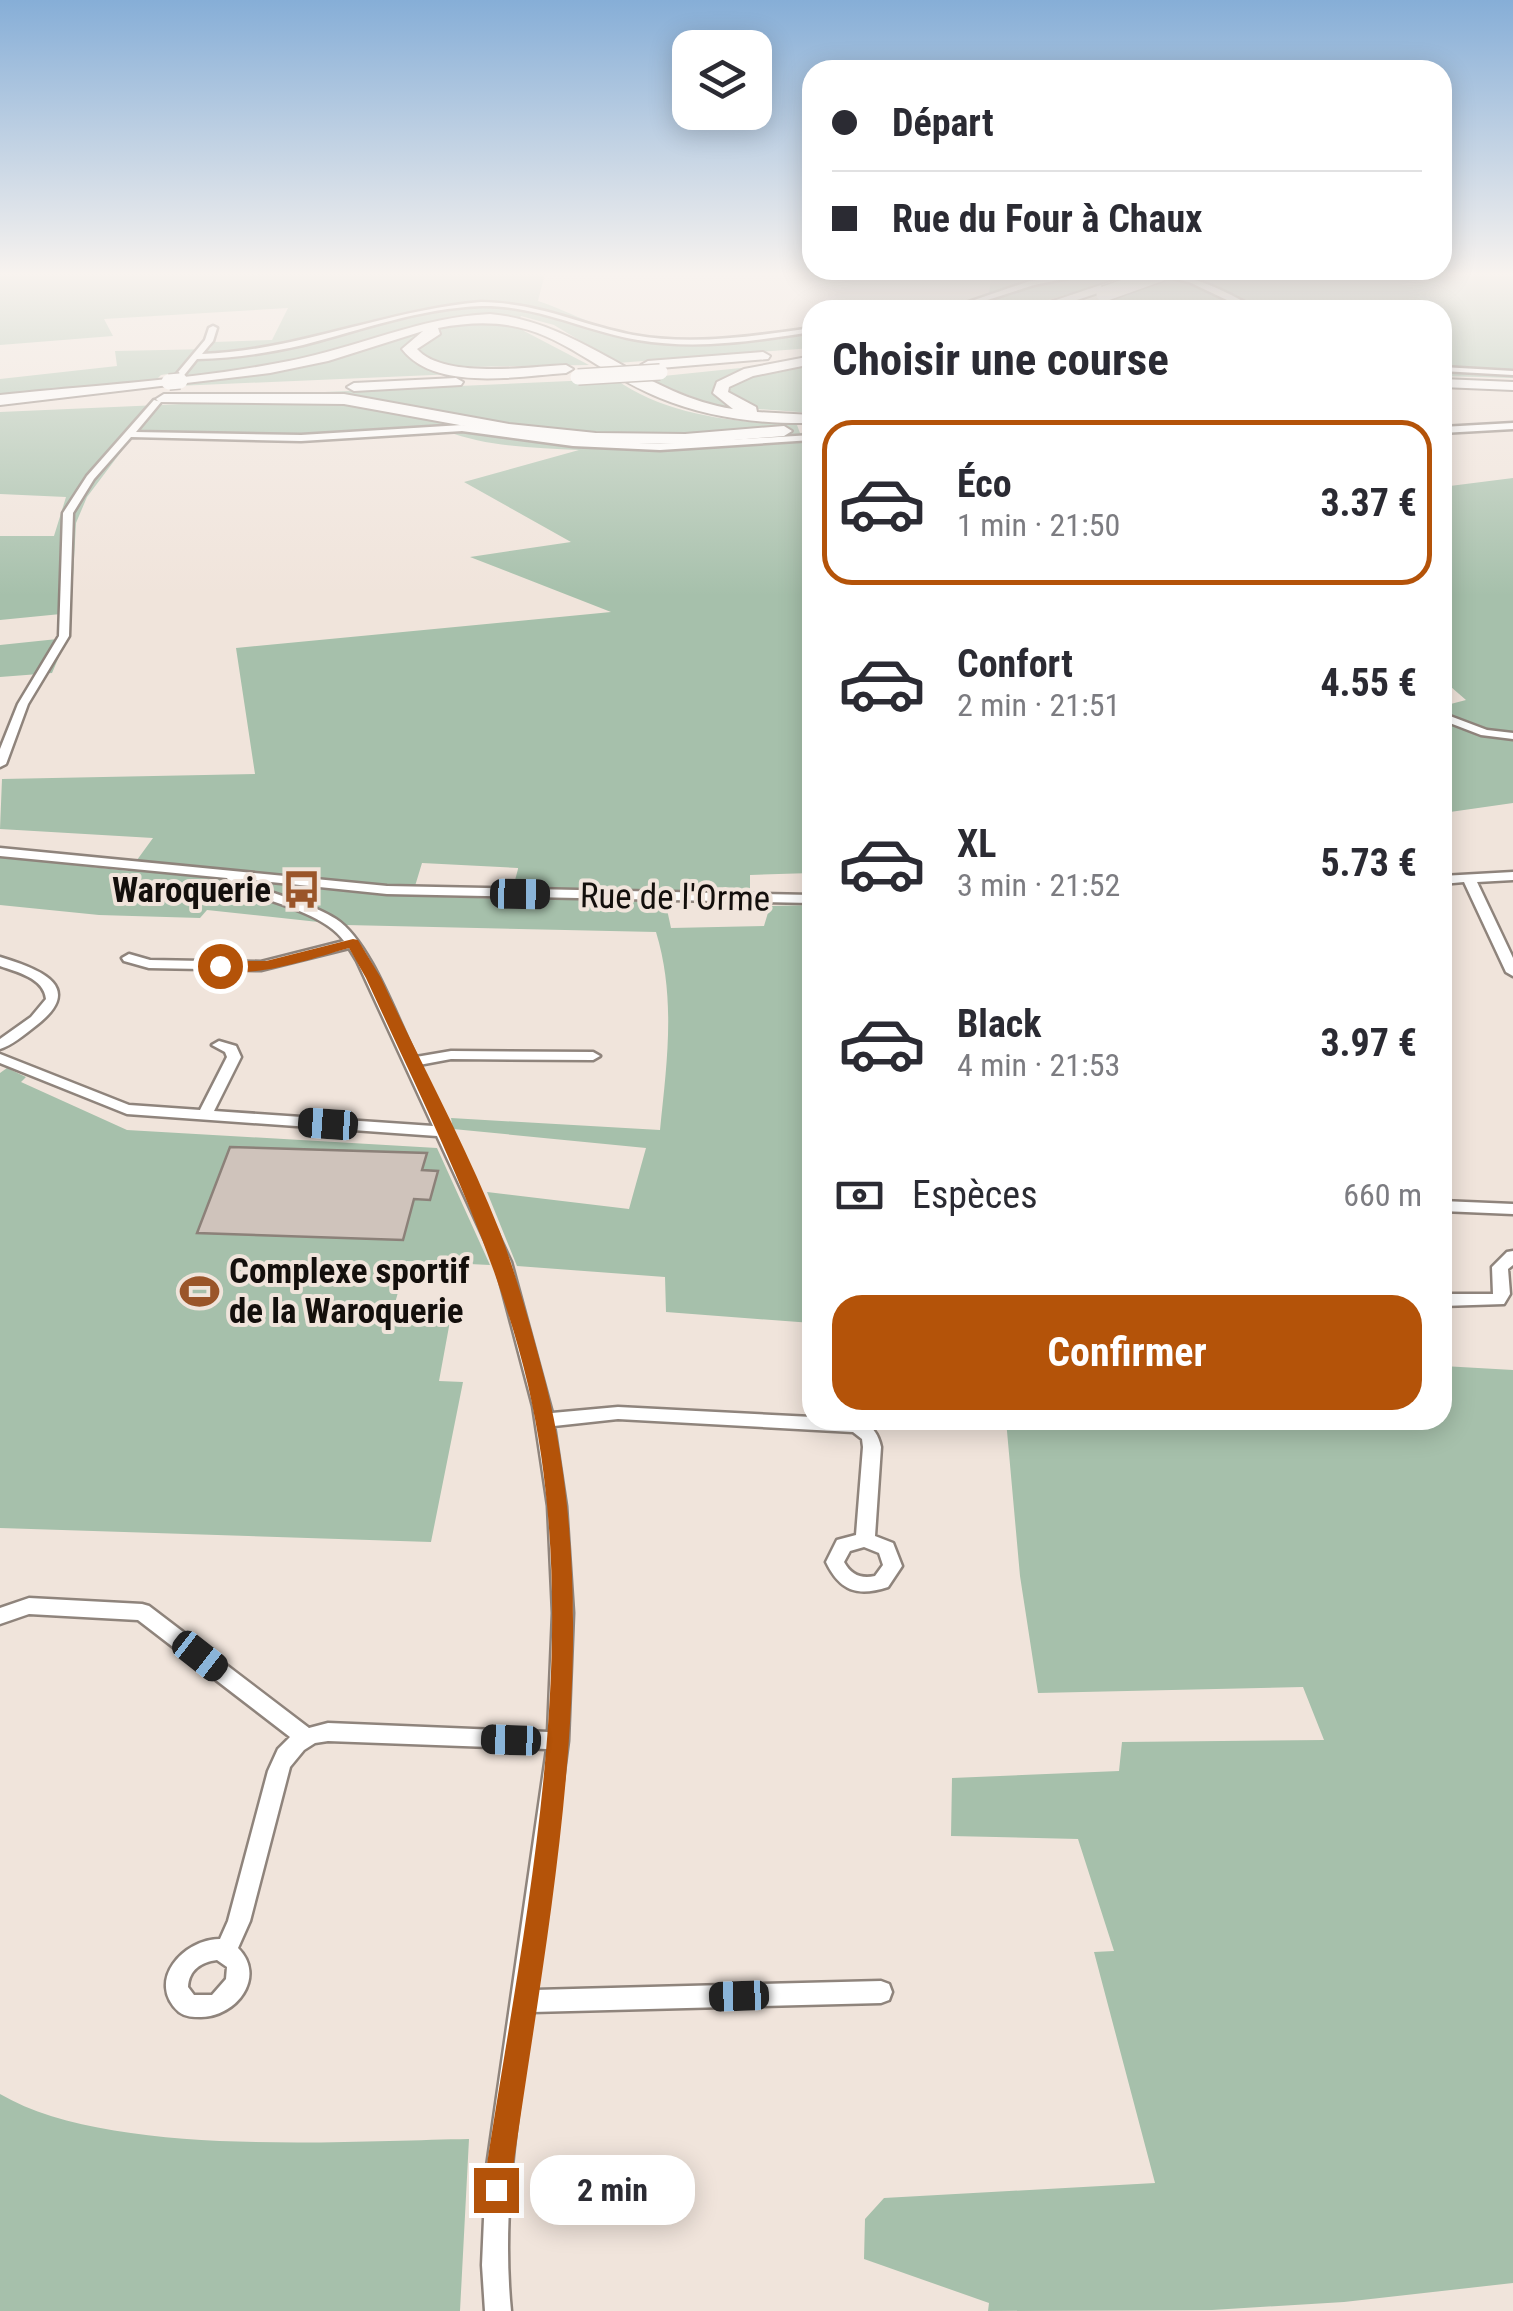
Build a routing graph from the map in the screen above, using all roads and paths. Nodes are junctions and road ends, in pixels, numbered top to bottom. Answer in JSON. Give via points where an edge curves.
{"nodes":[{"id":1,"x":175,"y":381,"type":"edge"},
{"id":2,"x":215,"y":381,"type":"edge"},
{"id":3,"x":395,"y":381,"type":"edge"},
{"id":4,"x":626,"y":381,"type":"edge"},
{"id":5,"x":636,"y":381,"type":"edge"},
{"id":6,"x":727,"y":381,"type":"edge"},
{"id":7,"x":166,"y":391,"type":"junction"},
{"id":8,"x":0,"y":405,"type":"edge"},
{"id":9,"x":802,"y":419,"type":"edge"},
{"id":10,"x":802,"y":420,"type":"edge"},
{"id":11,"x":802,"y":421,"type":"edge"},
{"id":12,"x":802,"y":422,"type":"edge"},
{"id":13,"x":1513,"y":426,"type":"edge"},
{"id":14,"x":1452,"y":429,"type":"edge"},
{"id":15,"x":130,"y":434,"type":"junction"},
{"id":16,"x":802,"y":439,"type":"edge"},
{"id":17,"x":1452,"y":720,"type":"edge"},
{"id":18,"x":1513,"y":736,"type":"edge"},
{"id":19,"x":0,"y":764,"type":"edge"},
{"id":20,"x":0,"y":852,"type":"edge"},
{"id":21,"x":1513,"y":876,"type":"edge"},
{"id":22,"x":232,"y":878,"type":"junction"},
{"id":23,"x":1470,"y":879,"type":"junction"},
{"id":24,"x":1452,"y":880,"type":"edge"},
{"id":25,"x":802,"y":899,"type":"edge"},
{"id":26,"x":353,"y":943,"type":"junction"},
{"id":27,"x":128,"y":958,"type":"dead end"},
{"id":28,"x":0,"y":962,"type":"edge"},
{"id":29,"x":1513,"y":972,"type":"edge"},
{"id":30,"x":0,"y":1045,"type":"edge"},
{"id":31,"x":219,"y":1045,"type":"dead end"},
{"id":32,"x":593,"y":1056,"type":"dead end"},
{"id":33,"x":0,"y":1058,"type":"edge"},
{"id":34,"x":413,"y":1062,"type":"junction"},
{"id":35,"x":204,"y":1115,"type":"junction"},
{"id":36,"x":445,"y":1132,"type":"junction"},
{"id":37,"x":1452,"y":1206,"type":"edge"},
{"id":38,"x":1513,"y":1208,"type":"edge"},
{"id":39,"x":1513,"y":1256,"type":"edge"},
{"id":40,"x":1452,"y":1300,"type":"edge"},
{"id":41,"x":544,"y":1420,"type":"junction"},
{"id":42,"x":802,"y":1423,"type":"edge"},
{"id":43,"x":862,"y":1430,"type":"edge"},
{"id":44,"x":866,"y":1540,"type":"dead end"},
{"id":45,"x":0,"y":1616,"type":"edge"},
{"id":46,"x":306,"y":1738,"type":"junction"},
{"id":47,"x":558,"y":1741,"type":"junction"},
{"id":48,"x":226,"y":1952,"type":"dead end"},
{"id":49,"x":881,"y":1992,"type":"dead end"},
{"id":50,"x":521,"y":2002,"type":"junction"},
{"id":51,"x":498,"y":2311,"type":"edge"}],
"edges":[{"from":1,"to":7,"type":"street"},
{"from":2,"to":7,"type":"highway"},
{"from":3,"to":7,"type":"highway"},
{"from":4,"to":11,"type":"highway","via":[[678,404],[744,418]]},
{"from":5,"to":10,"type":"highway","via":[[686,402]]},
{"from":6,"to":9,"type":"highway","via":[[720,389],[726,400]]},
{"from":7,"to":8,"type":"highway"},
{"from":7,"to":12,"type":"highway","via":[[344,399],[596,438],[684,439]]},
{"from":7,"to":15,"type":"street"},
{"from":13,"to":14,"type":"street"},
{"from":15,"to":16,"type":"street","via":[[300,438],[462,428],[660,448]]},
{"from":15,"to":19,"type":"street","via":[[68,513],[64,636],[22,704]]},
{"from":17,"to":18,"type":"street"},
{"from":20,"to":22,"type":"street","name":"Rue de l'Orme"},
{"from":21,"to":23,"type":"street"},
{"from":22,"to":25,"type":"street","name":"Rue de l'Orme","via":[[387,890]]},
{"from":22,"to":26,"type":"street","via":[[323,916]]},
{"from":23,"to":24,"type":"street"},
{"from":23,"to":29,"type":"street"},
{"from":26,"to":27,"type":"street","via":[[261,966]]},
{"from":26,"to":34,"type":"street"},
{"from":28,"to":30,"type":"street","via":[[44,978],[52,998],[44,1014]]},
{"from":31,"to":35,"type":"street","via":[[234,1057]]},
{"from":32,"to":34,"type":"street"},
{"from":33,"to":35,"type":"street","via":[[122,1108]]},
{"from":34,"to":36,"type":"street"},
{"from":35,"to":36,"type":"street"},
{"from":36,"to":41,"type":"street","via":[[503,1262]]},
{"from":37,"to":38,"type":"street"},
{"from":39,"to":40,"type":"street","via":[[1500,1267],[1498,1300]]},
{"from":41,"to":42,"type":"street","via":[[618,1412]]},
{"from":41,"to":47,"type":"street","via":[[562,1576]]},
{"from":43,"to":44,"type":"street","via":[[872,1447]]},
{"from":45,"to":46,"type":"street","via":[[29,1606],[142,1612]]},
{"from":46,"to":47,"type":"street","via":[[328,1732]]},
{"from":46,"to":48,"type":"street","via":[[278,1771]]},
{"from":47,"to":50,"type":"street"},
{"from":49,"to":50,"type":"street"},
{"from":50,"to":51,"type":"street","via":[[498,2173]]}]}
